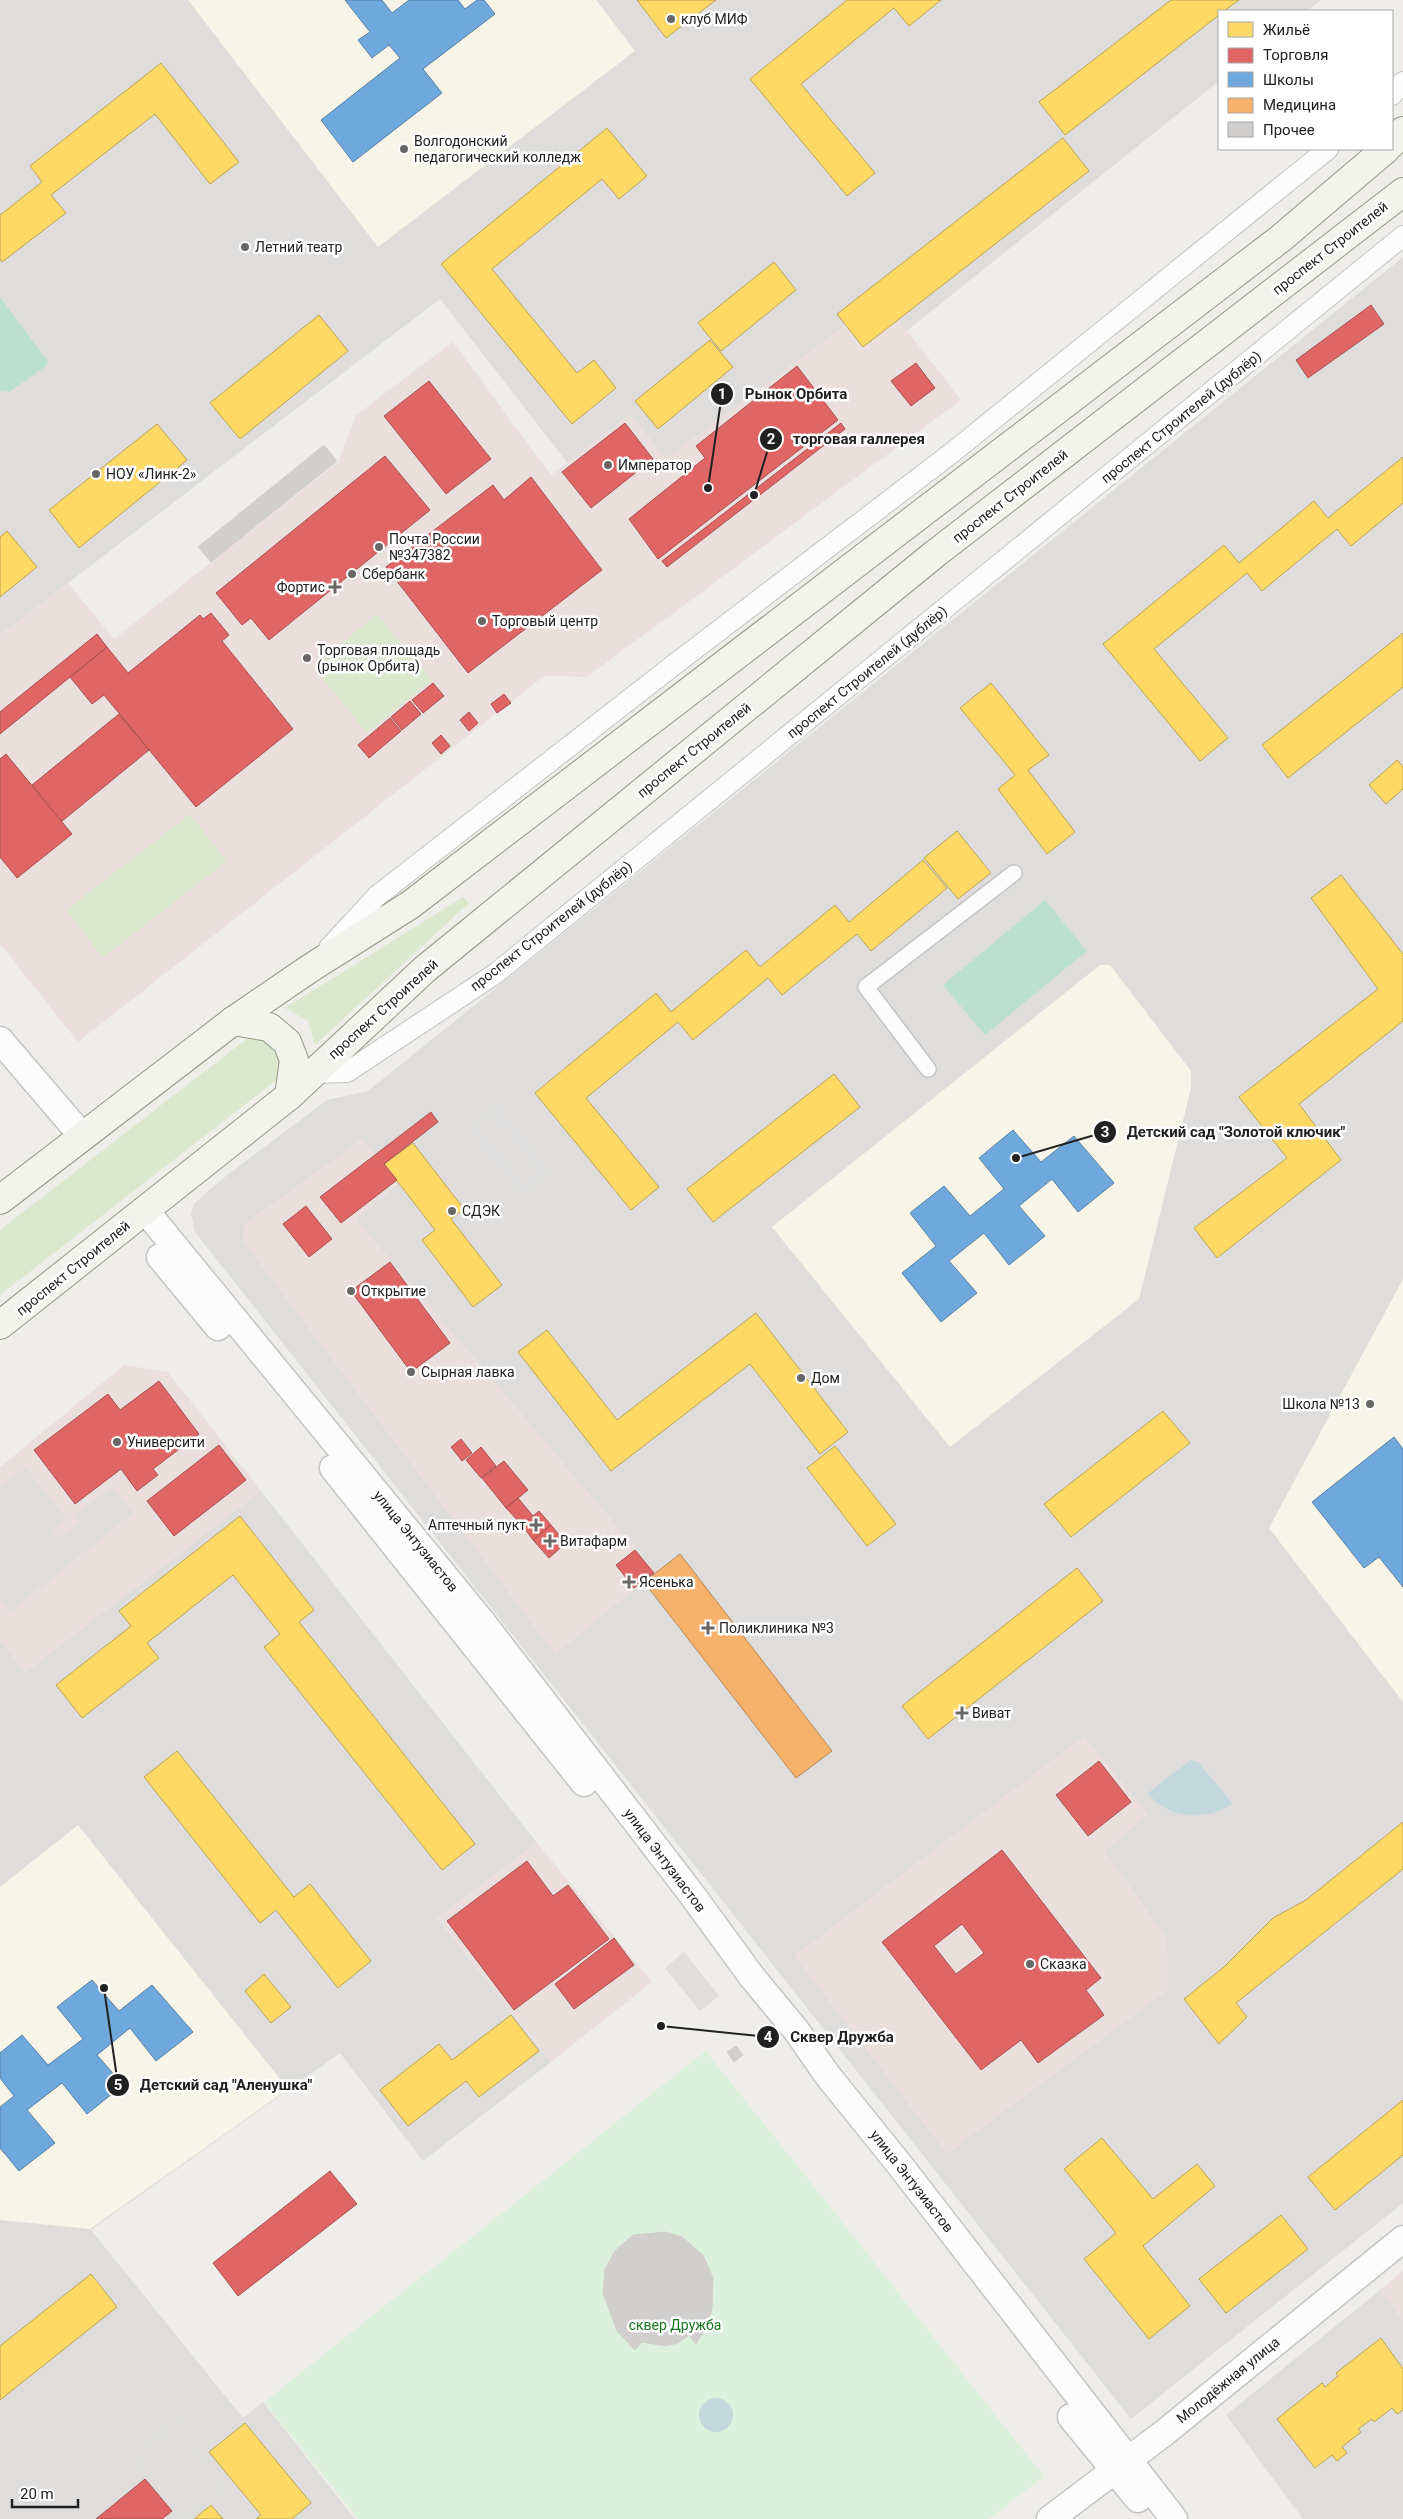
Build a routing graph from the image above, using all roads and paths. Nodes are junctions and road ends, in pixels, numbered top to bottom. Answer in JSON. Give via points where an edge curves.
{"nodes":[{"id":1,"x":1403,"y":131,"type":"edge"},
{"id":2,"x":1393,"y":142,"type":"edge"},
{"id":3,"x":1327,"y":150,"type":"edge"},
{"id":4,"x":1385,"y":150,"type":"edge"},
{"id":5,"x":1403,"y":192,"type":"edge"},
{"id":6,"x":1403,"y":236,"type":"edge"},
{"id":7,"x":1014,"y":873,"type":"dead end"},
{"id":8,"x":309,"y":969,"type":"junction"},
{"id":9,"x":233,"y":1021,"type":"junction"},
{"id":10,"x":0,"y":1040,"type":"edge"},
{"id":11,"x":0,"y":1064,"type":"edge"},
{"id":12,"x":928,"y":1070,"type":"dead end"},
{"id":13,"x":312,"y":1073,"type":"junction"},
{"id":14,"x":289,"y":1096,"type":"junction"},
{"id":15,"x":76,"y":1143,"type":"junction"},
{"id":16,"x":0,"y":1200,"type":"edge"},
{"id":17,"x":139,"y":1216,"type":"junction"},
{"id":18,"x":5,"y":1318,"type":"edge"},
{"id":19,"x":1403,"y":2239,"type":"edge"},
{"id":20,"x":1121,"y":2464,"type":"junction"},
{"id":21,"x":1050,"y":2519,"type":"edge"},
{"id":22,"x":1156,"y":2519,"type":"edge"},
{"id":23,"x":1174,"y":2519,"type":"edge"}],
"edges":[{"from":1,"to":2,"type":"main road"},
{"from":3,"to":8,"type":"street","via":[[953,452],[377,896]]},
{"from":4,"to":8,"type":"main road","via":[[1280,239],[418,899]]},
{"from":5,"to":13,"type":"main road","name":"проспект Строителей","via":[[936,553],[425,970]]},
{"from":6,"to":13,"type":"street","name":"проспект Строителей (дублёр)","via":[[495,974],[347,1072]]},
{"from":7,"to":12,"type":"street","via":[[866,988]]},
{"from":8,"to":9,"type":"main road"},
{"from":9,"to":14,"type":"main road","via":[[269,1027],[287,1042],[294,1060]]},
{"from":9,"to":15,"type":"main road"},
{"from":10,"to":15,"type":"street"},
{"from":11,"to":15,"type":"street"},
{"from":13,"to":14,"type":"main road","name":"проспект Строителей"},
{"from":14,"to":17,"type":"main road","name":"проспект Строителей"},
{"from":15,"to":16,"type":"main road"},
{"from":17,"to":18,"type":"main road","name":"проспект Строителей"},
{"from":17,"to":20,"type":"street","name":"улица Энтузиастов","via":[[483,1623],[1096,2450]]},
{"from":19,"to":20,"type":"street","name":"Молодёжная улица","via":[[1164,2433]]},
{"from":20,"to":21,"type":"street","name":"Молодёжная улица"},
{"from":20,"to":22,"type":"street"},
{"from":20,"to":23,"type":"street"}]}
